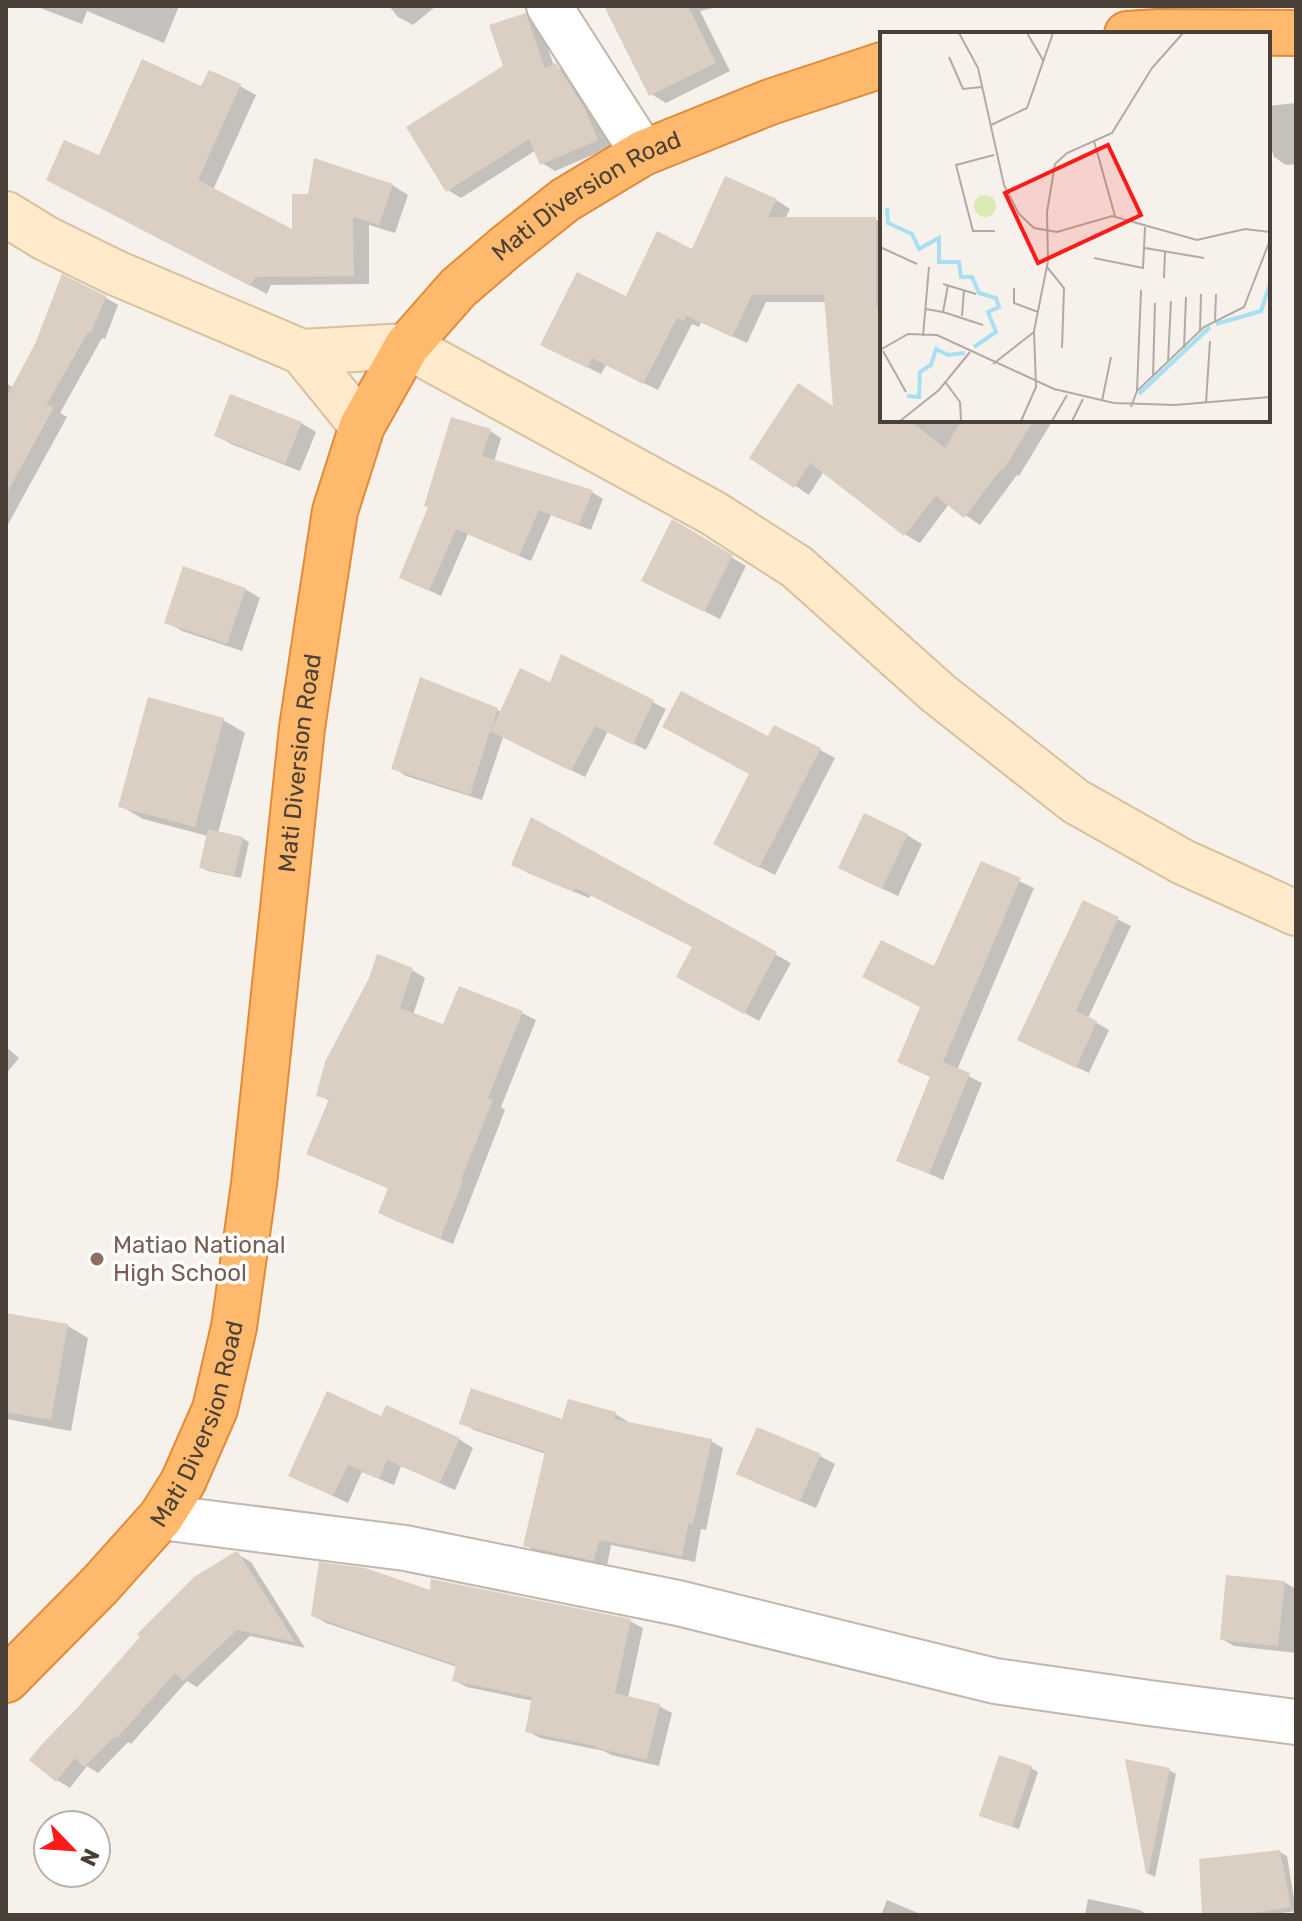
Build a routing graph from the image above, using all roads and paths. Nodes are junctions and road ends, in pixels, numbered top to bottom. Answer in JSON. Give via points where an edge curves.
{"nodes":[{"id":1,"x":549,"y":6,"type":"edge"},
{"id":2,"x":1270,"y":33,"type":"edge"},
{"id":3,"x":1296,"y":33,"type":"edge"},
{"id":4,"x":880,"y":66,"type":"edge"},
{"id":5,"x":643,"y":153,"type":"junction"},
{"id":6,"x":6,"y":214,"type":"edge"},
{"id":7,"x":407,"y":346,"type":"junction"},
{"id":8,"x":302,"y":352,"type":"junction"},
{"id":9,"x":362,"y":426,"type":"junction"},
{"id":10,"x":1296,"y":913,"type":"edge"},
{"id":11,"x":161,"y":1517,"type":"junction"},
{"id":12,"x":6,"y":1680,"type":"edge"},
{"id":13,"x":1296,"y":1722,"type":"edge"}],
"edges":[{"from":1,"to":5,"type":"street"},
{"from":2,"to":3,"type":"highway"},
{"from":4,"to":5,"type":"highway","name":"Mati Diversion Road"},
{"from":5,"to":7,"type":"highway","name":"Mati Diversion Road","via":[[565,200],[507,246],[458,288]]},
{"from":6,"to":8,"type":"street","via":[[116,273]]},
{"from":7,"to":8,"type":"street"},
{"from":7,"to":9,"type":"highway","name":"Mati Diversion Road"},
{"from":7,"to":10,"type":"street","via":[[713,513],[797,567],[938,693],[1075,801],[1183,862]]},
{"from":8,"to":9,"type":"street"},
{"from":9,"to":11,"type":"highway","name":"Mati Diversion Road","via":[[335,511],[302,728],[234,1327],[215,1409],[183,1482]]},
{"from":11,"to":12,"type":"highway","name":"Mati Diversion Road"},
{"from":11,"to":13,"type":"street","via":[[405,1548],[678,1603],[995,1681]]}]}
